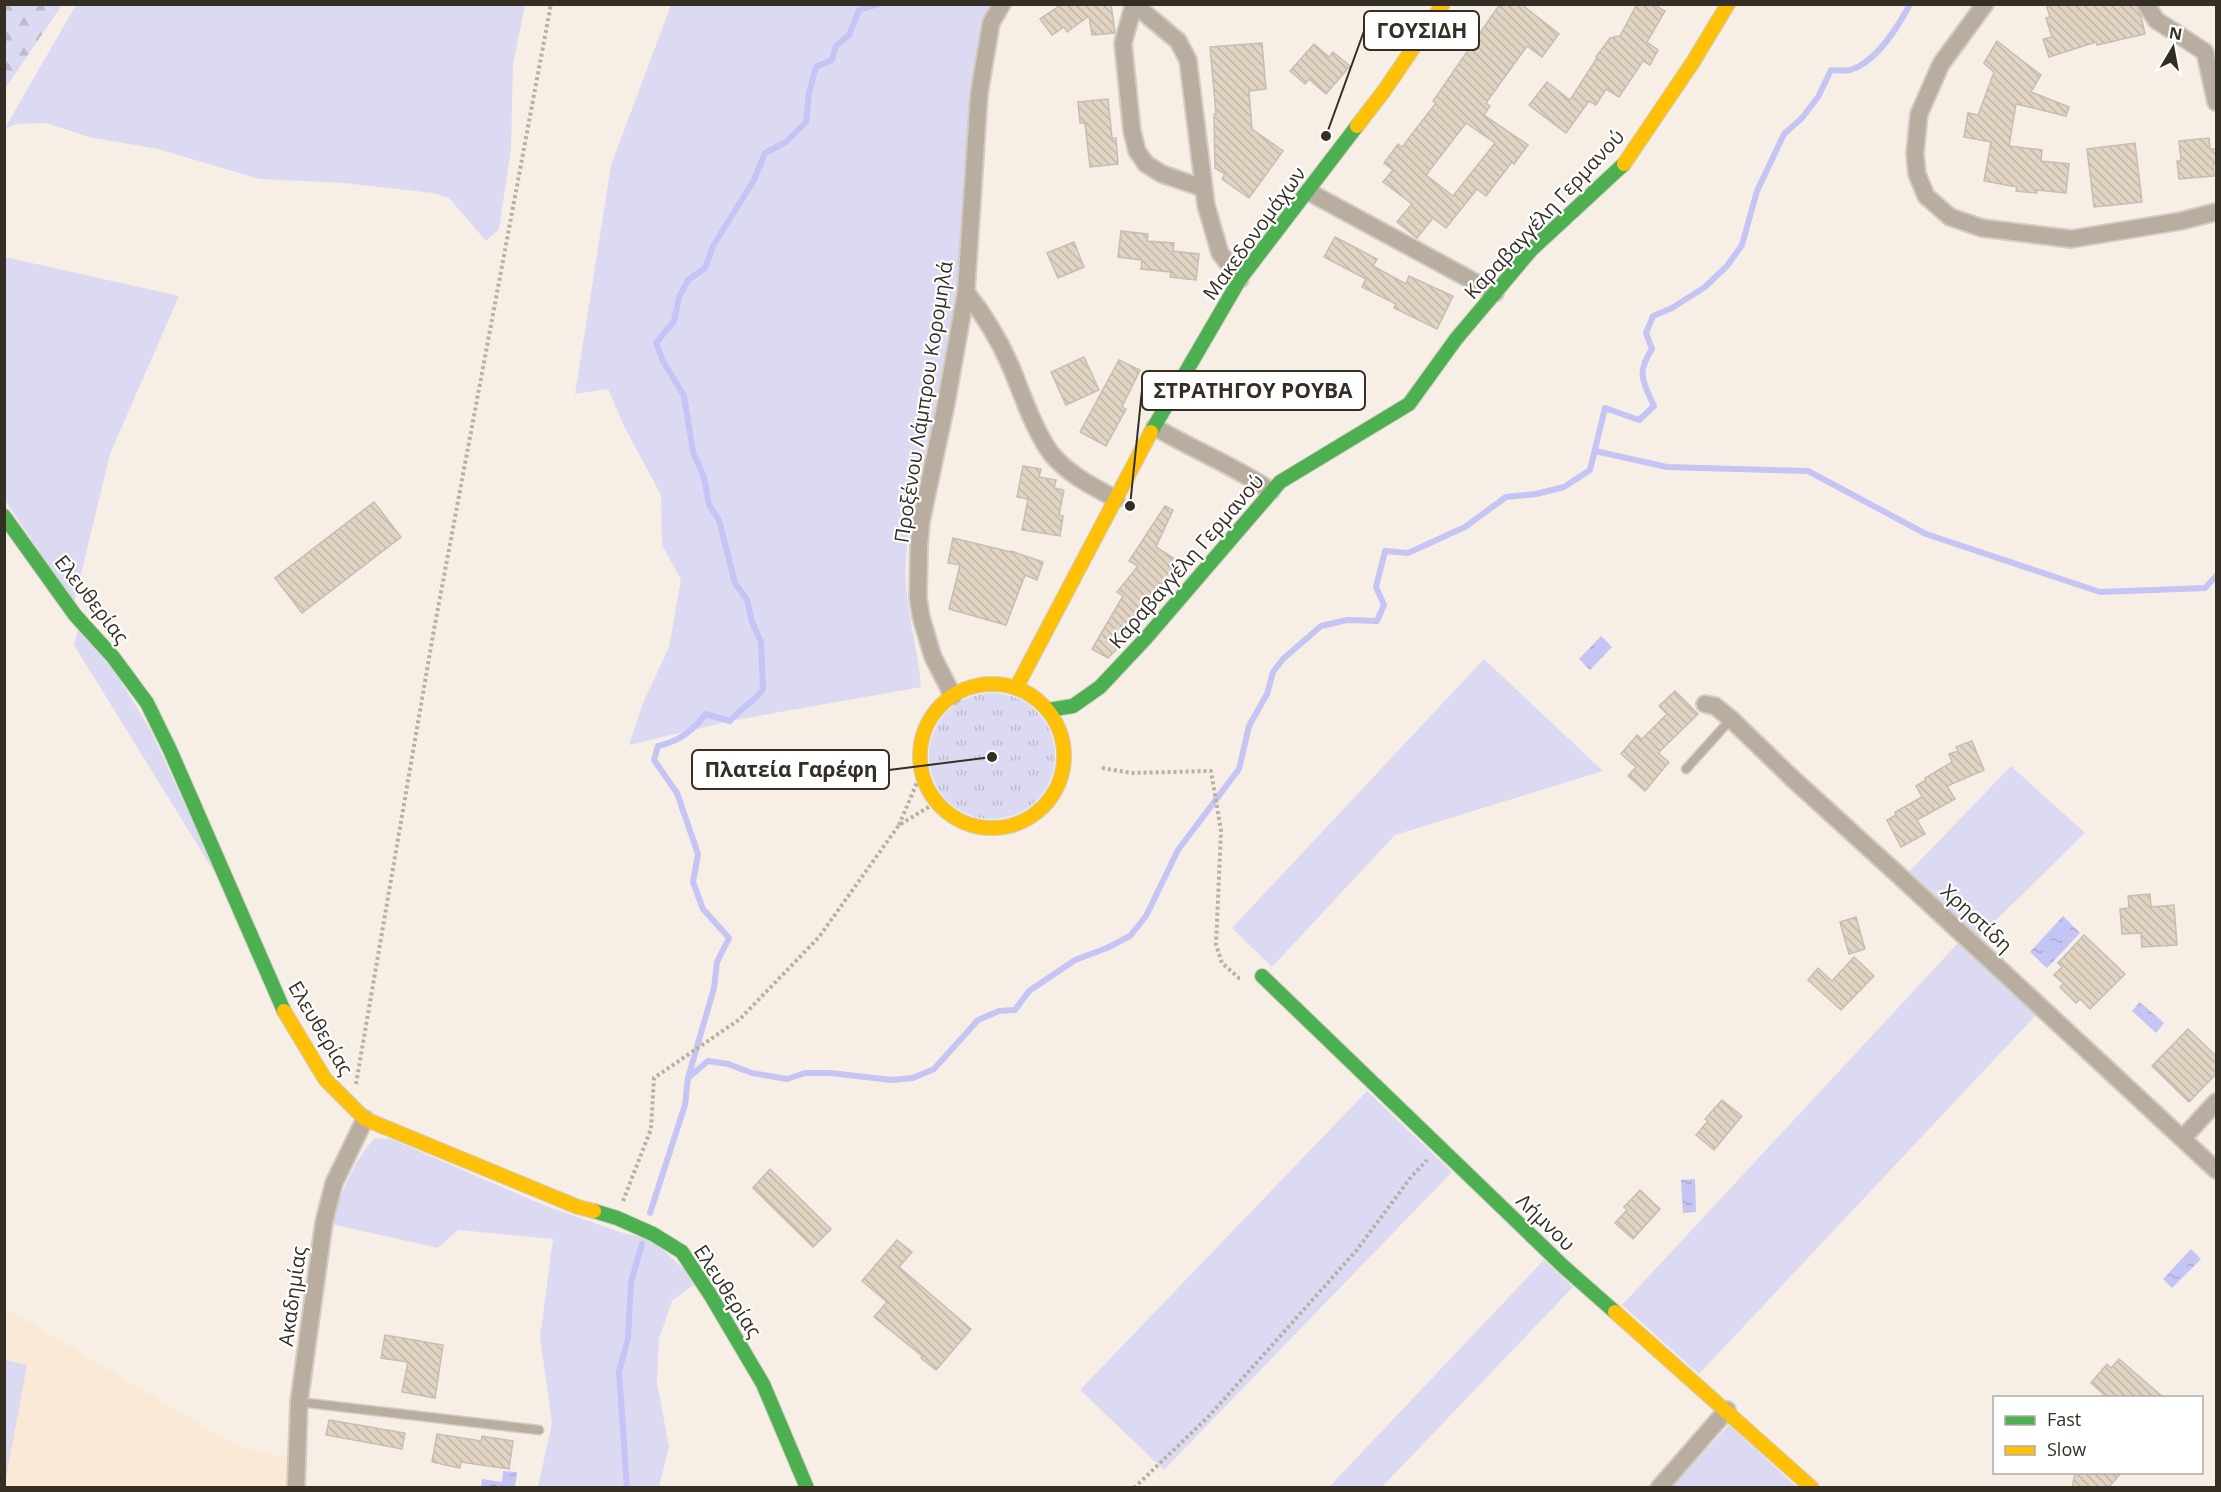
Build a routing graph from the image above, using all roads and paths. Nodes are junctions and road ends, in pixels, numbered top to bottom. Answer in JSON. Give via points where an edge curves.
{"nodes":[{"id":1,"x":551,"y":4,"type":"edge"},
{"id":2,"x":1002,"y":4,"type":"edge"},
{"id":3,"x":1134,"y":4,"type":"edge"},
{"id":4,"x":1443,"y":4,"type":"edge"},
{"id":5,"x":1728,"y":4,"type":"edge"},
{"id":6,"x":1985,"y":4,"type":"edge"},
{"id":7,"x":2146,"y":4,"type":"edge"},
{"id":8,"x":2217,"y":102,"type":"edge"},
{"id":9,"x":1203,"y":188,"type":"junction"},
{"id":10,"x":1309,"y":192,"type":"junction"},
{"id":11,"x":2217,"y":212,"type":"edge"},
{"id":12,"x":1240,"y":279,"type":"junction"},
{"id":13,"x":966,"y":292,"type":"junction"},
{"id":14,"x":1495,"y":293,"type":"junction"},
{"id":15,"x":1155,"y":428,"type":"junction"},
{"id":16,"x":1272,"y":491,"type":"junction"},
{"id":17,"x":1116,"y":499,"type":"junction"},
{"id":18,"x":4,"y":516,"type":"edge"},
{"id":19,"x":1016,"y":688,"type":"junction"},
{"id":20,"x":952,"y":696,"type":"junction"},
{"id":21,"x":1705,"y":704,"type":"dead end"},
{"id":22,"x":1048,"y":711,"type":"junction"},
{"id":23,"x":1731,"y":719,"type":"junction"},
{"id":24,"x":1102,"y":768,"type":"dead end"},
{"id":25,"x":1686,"y":769,"type":"dead end"},
{"id":26,"x":922,"y":771,"type":"junction"},
{"id":27,"x":937,"y":802,"type":"junction"},
{"id":28,"x":899,"y":825,"type":"junction"},
{"id":29,"x":1262,"y":976,"type":"joint"},
{"id":30,"x":2217,"y":1102,"type":"edge"},
{"id":31,"x":358,"y":1114,"type":"junction"},
{"id":32,"x":2183,"y":1138,"type":"junction"},
{"id":33,"x":1440,"y":1147,"type":"junction"},
{"id":34,"x":2217,"y":1170,"type":"edge"},
{"id":35,"x":616,"y":1218,"type":"junction"},
{"id":36,"x":299,"y":1402,"type":"junction"},
{"id":37,"x":1727,"y":1410,"type":"junction"},
{"id":38,"x":539,"y":1430,"type":"dead end"},
{"id":39,"x":296,"y":1488,"type":"edge"},
{"id":40,"x":807,"y":1488,"type":"edge"},
{"id":41,"x":1134,"y":1488,"type":"edge"},
{"id":42,"x":1659,"y":1488,"type":"edge"},
{"id":43,"x":1812,"y":1488,"type":"edge"}],
"edges":[{"from":1,"to":31,"type":"path","via":[[433,635]]},
{"from":2,"to":13,"type":"street","name":"Προξένου Λάμπρου Κορομηλά","via":[[991,23],[979,94]]},
{"from":3,"to":9,"type":"street","via":[[1178,41],[1188,60]]},
{"from":3,"to":9,"type":"street","via":[[1123,43],[1137,151],[1146,164],[1162,174]]},
{"from":4,"to":10,"type":"street","name":"Μακεδονομάχων","via":[[1384,92]]},
{"from":5,"to":14,"type":"street","name":"Καραβαγγέλη Γερμανού","via":[[1627,161],[1532,249]]},
{"from":6,"to":11,"type":"street","via":[[1941,64],[1919,114],[1915,153],[1917,174],[1926,196],[1950,217],[1982,228],[2071,239]]},
{"from":7,"to":8,"type":"street","via":[[2156,20],[2205,52]]},
{"from":9,"to":12,"type":"street","via":[[1217,245]]},
{"from":10,"to":12,"type":"street","name":"Μακεδονομάχων"},
{"from":10,"to":14,"type":"street"},
{"from":12,"to":15,"type":"street","name":"Μακεδονομάχων"},
{"from":13,"to":17,"type":"street","via":[[988,320],[1053,456],[1080,480]]},
{"from":13,"to":20,"type":"street","name":"Προξένου Λάμπρου Κορομηλά","via":[[921,522],[918,566],[918,597],[925,634]]},
{"from":14,"to":16,"type":"street","name":"Καραβαγγέλη Γερμανού","via":[[1409,404],[1288,476]]},
{"from":15,"to":16,"type":"street"},
{"from":15,"to":17,"type":"street","name":"Μακεδονομάχων"},
{"from":16,"to":22,"type":"street","name":"Καραβαγγέλη Γερμανού","via":[[1100,687],[1072,706]]},
{"from":17,"to":19,"type":"street","name":"Μακεδονομάχων"},
{"from":18,"to":31,"type":"street","name":"Ελευθερίας","via":[[75,615],[147,703],[280,1004],[326,1079]]},
{"from":19,"to":20,"type":"street","via":[[983,684]]},
{"from":19,"to":22,"type":"street","via":[[1034,697]]},
{"from":20,"to":26,"type":"street","via":[[934,712],[925,729]]},
{"from":21,"to":23,"type":"street","name":"Χρηστίδη","via":[[1715,706]]},
{"from":22,"to":27,"type":"street","via":[[1063,741],[1064,759],[1062,776],[1045,805],[1016,824],[990,827],[965,822]]},
{"from":23,"to":25,"type":"lane"},
{"from":23,"to":32,"type":"street","name":"Χρηστίδη"},
{"from":24,"to":29,"type":"path","via":[[1131,773],[1211,771],[1221,831],[1216,945],[1222,963],[1239,978]]},
{"from":26,"to":27,"type":"street"},
{"from":26,"to":28,"type":"path"},
{"from":27,"to":28,"type":"path"},
{"from":28,"to":35,"type":"path","via":[[819,937],[756,1003],[740,1019],[654,1078],[651,1129]]},
{"from":29,"to":33,"type":"street","name":"Λήμνου"},
{"from":30,"to":32,"type":"street"},
{"from":31,"to":35,"type":"street","name":"Ελευθερίας","via":[[578,1207]]},
{"from":31,"to":36,"type":"street","name":"Ακαδημίας","via":[[324,1222]]},
{"from":32,"to":34,"type":"street","name":"Χρηστίδη"},
{"from":33,"to":37,"type":"street","name":"Λήμνου","via":[[1564,1267]]},
{"from":33,"to":41,"type":"path","via":[[1411,1177],[1356,1251],[1209,1416]]},
{"from":35,"to":40,"type":"street","name":"Ελευθερίας","via":[[682,1252],[763,1384]]},
{"from":36,"to":38,"type":"lane"},
{"from":36,"to":39,"type":"street","name":"Ακαδημίας"},
{"from":37,"to":42,"type":"street"},
{"from":37,"to":43,"type":"street","name":"Λήμνου"}]}
